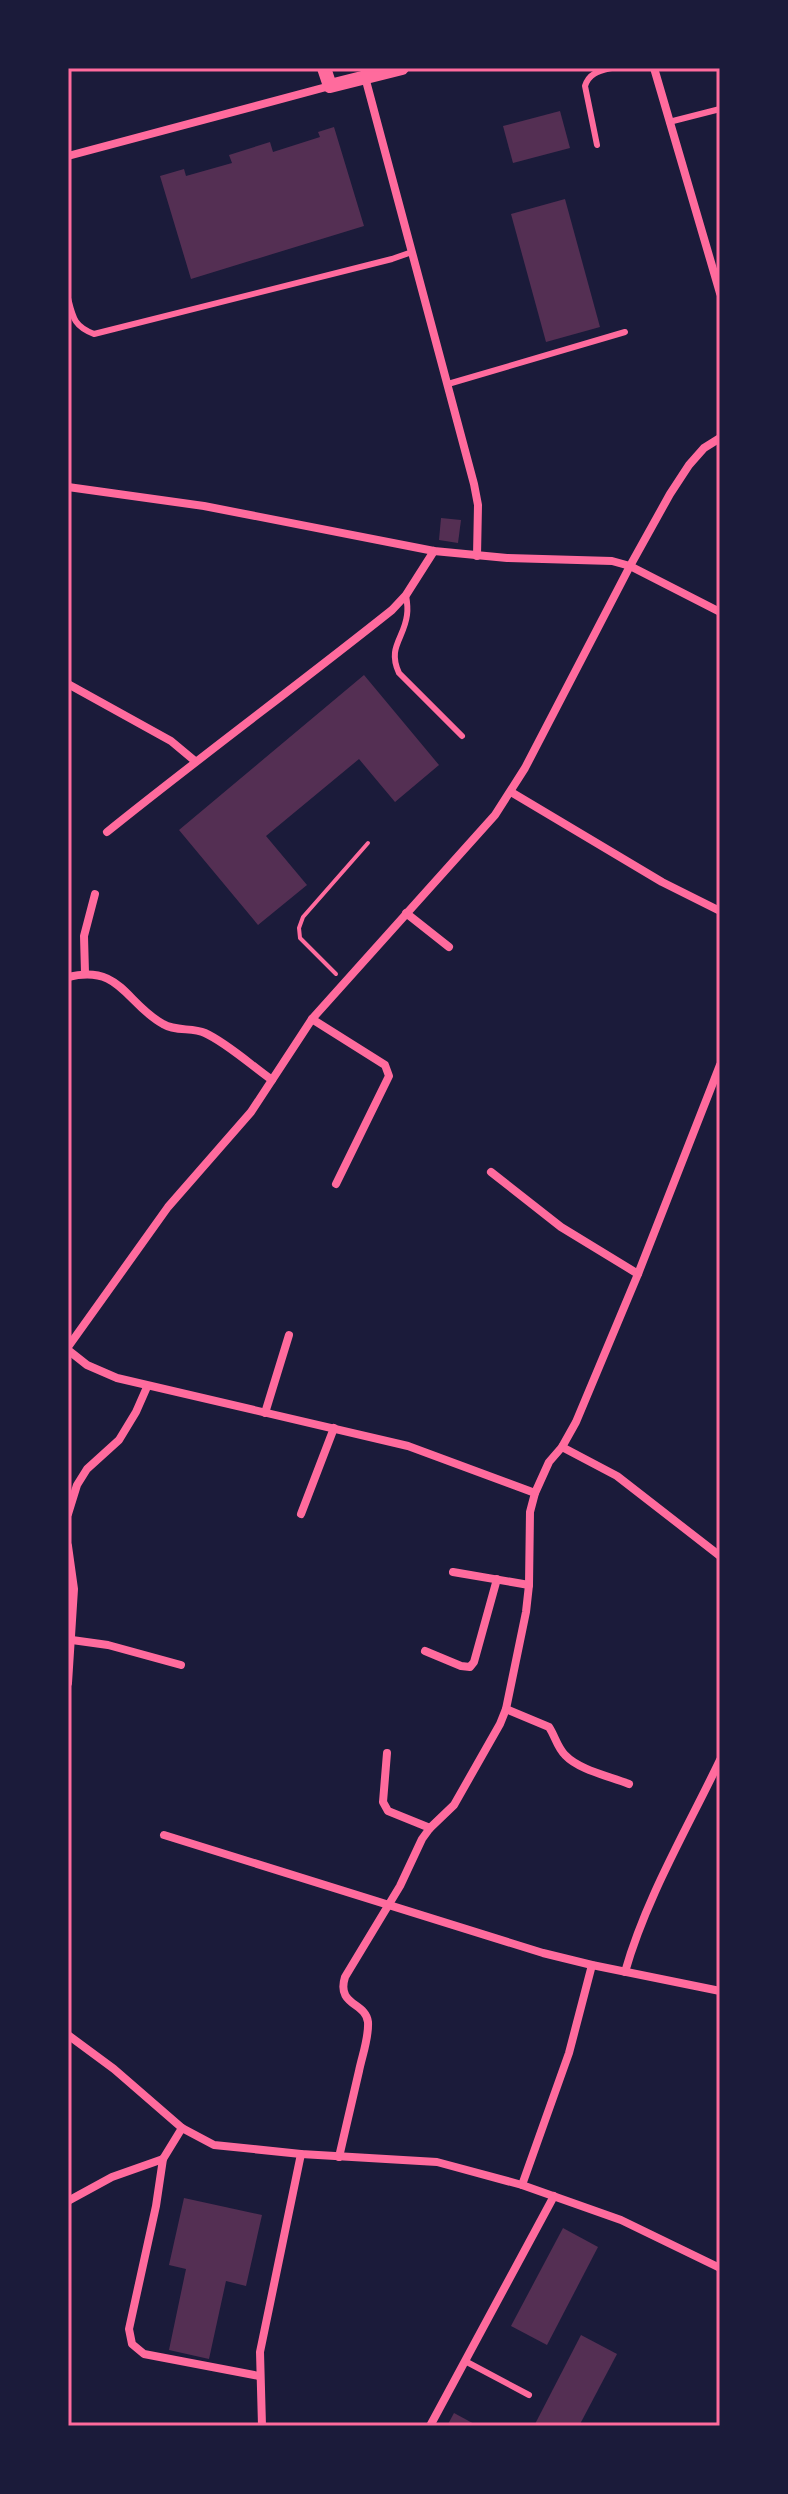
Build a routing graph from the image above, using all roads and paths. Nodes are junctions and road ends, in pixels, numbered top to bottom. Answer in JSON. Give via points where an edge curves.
{"nodes":[{"id":1,"x":324,"y":68,"type":"edge"},
{"id":2,"x":402,"y":68,"type":"edge"},
{"id":3,"x":611,"y":68,"type":"edge"},
{"id":4,"x":654,"y":68,"type":"edge"},
{"id":5,"x":365,"y":77,"type":"junction"},
{"id":6,"x":330,"y":86,"type":"junction"},
{"id":7,"x":720,"y":109,"type":"edge"},
{"id":8,"x":669,"y":122,"type":"junction"},
{"id":9,"x":597,"y":145,"type":"dead end"},
{"id":10,"x":68,"y":156,"type":"edge"},
{"id":11,"x":412,"y":252,"type":"junction"},
{"id":12,"x":720,"y":293,"type":"edge"},
{"id":13,"x":68,"y":298,"type":"edge"},
{"id":14,"x":625,"y":332,"type":"dead end"},
{"id":15,"x":448,"y":384,"type":"junction"},
{"id":16,"x":720,"y":438,"type":"edge"},
{"id":17,"x":68,"y":487,"type":"edge"},
{"id":18,"x":434,"y":551,"type":"junction"},
{"id":19,"x":477,"y":556,"type":"junction"},
{"id":20,"x":630,"y":566,"type":"junction"},
{"id":21,"x":406,"y":595,"type":"junction"},
{"id":22,"x":720,"y":612,"type":"edge"},
{"id":23,"x":68,"y":684,"type":"edge"},
{"id":24,"x":462,"y":736,"type":"dead end"},
{"id":25,"x":195,"y":761,"type":"junction"},
{"id":26,"x":511,"y":792,"type":"junction"},
{"id":27,"x":107,"y":832,"type":"dead end"},
{"id":28,"x":368,"y":843,"type":"dead end"},
{"id":29,"x":95,"y":894,"type":"dead end"},
{"id":30,"x":720,"y":911,"type":"edge"},
{"id":31,"x":406,"y":913,"type":"junction"},
{"id":32,"x":449,"y":947,"type":"dead end"},
{"id":33,"x":85,"y":973,"type":"junction"},
{"id":34,"x":68,"y":977,"type":"edge"},
{"id":35,"x":344,"y":981,"type":"junction"},
{"id":36,"x":312,"y":1019,"type":"junction"},
{"id":37,"x":720,"y":1065,"type":"edge"},
{"id":38,"x":272,"y":1080,"type":"junction"},
{"id":39,"x":491,"y":1172,"type":"dead end"},
{"id":40,"x":336,"y":1184,"type":"dead end"},
{"id":41,"x":638,"y":1274,"type":"junction"},
{"id":42,"x":289,"y":1335,"type":"dead end"},
{"id":43,"x":68,"y":1348,"type":"edge"},
{"id":44,"x":147,"y":1387,"type":"junction"},
{"id":45,"x":265,"y":1413,"type":"junction"},
{"id":46,"x":334,"y":1428,"type":"junction"},
{"id":47,"x":562,"y":1447,"type":"junction"},
{"id":48,"x":535,"y":1493,"type":"junction"},
{"id":49,"x":68,"y":1514,"type":"edge"},
{"id":50,"x":301,"y":1514,"type":"dead end"},
{"id":51,"x":68,"y":1546,"type":"edge"},
{"id":52,"x":720,"y":1556,"type":"edge"},
{"id":53,"x":453,"y":1572,"type":"dead end"},
{"id":54,"x":497,"y":1579,"type":"junction"},
{"id":55,"x":529,"y":1585,"type":"junction"},
{"id":56,"x":72,"y":1640,"type":"junction"},
{"id":57,"x":425,"y":1651,"type":"dead end"},
{"id":58,"x":181,"y":1665,"type":"dead end"},
{"id":59,"x":68,"y":1683,"type":"edge"},
{"id":60,"x":506,"y":1709,"type":"junction"},
{"id":61,"x":387,"y":1753,"type":"dead end"},
{"id":62,"x":720,"y":1760,"type":"edge"},
{"id":63,"x":629,"y":1784,"type":"dead end"},
{"id":64,"x":430,"y":1828,"type":"junction"},
{"id":65,"x":164,"y":1835,"type":"dead end"},
{"id":66,"x":388,"y":1906,"type":"junction"},
{"id":67,"x":592,"y":1965,"type":"junction"},
{"id":68,"x":625,"y":1972,"type":"junction"},
{"id":69,"x":720,"y":1991,"type":"edge"},
{"id":70,"x":68,"y":2035,"type":"edge"},
{"id":71,"x":182,"y":2128,"type":"junction"},
{"id":72,"x":301,"y":2154,"type":"junction"},
{"id":73,"x":339,"y":2157,"type":"junction"},
{"id":74,"x":163,"y":2159,"type":"junction"},
{"id":75,"x":522,"y":2185,"type":"junction"},
{"id":76,"x":554,"y":2196,"type":"junction"},
{"id":77,"x":68,"y":2201,"type":"edge"},
{"id":78,"x":720,"y":2268,"type":"edge"},
{"id":79,"x":465,"y":2361,"type":"junction"},
{"id":80,"x":259,"y":2376,"type":"junction"},
{"id":81,"x":529,"y":2395,"type":"dead end"},
{"id":82,"x":262,"y":2426,"type":"edge"},
{"id":83,"x":430,"y":2426,"type":"edge"}],
"edges":[{"from":1,"to":6,"type":"street"},
{"from":2,"to":5,"type":"street"},
{"from":3,"to":9,"type":"lane","via":[[596,72],[585,86]]},
{"from":4,"to":8,"type":"street"},
{"from":5,"to":6,"type":"street"},
{"from":5,"to":11,"type":"street"},
{"from":6,"to":10,"type":"street"},
{"from":7,"to":8,"type":"lane"},
{"from":8,"to":12,"type":"street"},
{"from":11,"to":13,"type":"lane","via":[[94,334],[81,329]]},
{"from":11,"to":15,"type":"street"},
{"from":14,"to":15,"type":"lane"},
{"from":15,"to":19,"type":"street","via":[[478,505]]},
{"from":16,"to":20,"type":"street","via":[[689,465]]},
{"from":17,"to":18,"type":"street","via":[[204,506]]},
{"from":18,"to":19,"type":"street"},
{"from":18,"to":21,"type":"street"},
{"from":19,"to":20,"type":"street","via":[[590,559]]},
{"from":20,"to":22,"type":"street"},
{"from":20,"to":26,"type":"street"},
{"from":21,"to":24,"type":"lane","via":[[408,615],[394,649],[395,664]]},
{"from":21,"to":25,"type":"street"},
{"from":23,"to":25,"type":"street","via":[[171,741]]},
{"from":25,"to":27,"type":"street"},
{"from":26,"to":30,"type":"street"},
{"from":26,"to":31,"type":"street"},
{"from":28,"to":35,"type":"path","via":[[299,928],[300,938]]},
{"from":29,"to":33,"type":"street","via":[[84,936]]},
{"from":31,"to":32,"type":"street"},
{"from":31,"to":35,"type":"street"},
{"from":33,"to":34,"type":"street"},
{"from":33,"to":38,"type":"street","via":[[118,983],[165,1026],[204,1032]]},
{"from":35,"to":36,"type":"street"},
{"from":36,"to":38,"type":"street"},
{"from":36,"to":40,"type":"street","via":[[385,1065],[389,1076]]},
{"from":37,"to":41,"type":"street"},
{"from":38,"to":43,"type":"street","via":[[251,1112],[168,1207]]},
{"from":39,"to":41,"type":"street","via":[[561,1227]]},
{"from":41,"to":47,"type":"street"},
{"from":42,"to":45,"type":"street"},
{"from":43,"to":44,"type":"street","via":[[87,1365]]},
{"from":44,"to":45,"type":"street"},
{"from":44,"to":49,"type":"street","via":[[119,1440],[77,1485]]},
{"from":45,"to":46,"type":"street"},
{"from":46,"to":48,"type":"street","via":[[408,1446]]},
{"from":46,"to":50,"type":"street"},
{"from":47,"to":48,"type":"street"},
{"from":47,"to":52,"type":"street","via":[[617,1476]]},
{"from":48,"to":55,"type":"street"},
{"from":51,"to":56,"type":"street","via":[[74,1589]]},
{"from":53,"to":54,"type":"street"},
{"from":54,"to":55,"type":"street"},
{"from":54,"to":57,"type":"street","via":[[470,1667]]},
{"from":55,"to":60,"type":"street"},
{"from":56,"to":58,"type":"street"},
{"from":56,"to":59,"type":"street"},
{"from":60,"to":63,"type":"street","via":[[549,1727],[558,1747],[579,1765]]},
{"from":60,"to":64,"type":"street","via":[[454,1805]]},
{"from":61,"to":64,"type":"street","via":[[383,1802],[388,1811]]},
{"from":62,"to":68,"type":"street","via":[[652,1901]]},
{"from":64,"to":66,"type":"street"},
{"from":65,"to":66,"type":"street"},
{"from":66,"to":67,"type":"street"},
{"from":66,"to":73,"type":"street","via":[[342,1986],[368,2021]]},
{"from":67,"to":68,"type":"street"},
{"from":67,"to":75,"type":"street","via":[[569,2053]]},
{"from":68,"to":69,"type":"street"},
{"from":70,"to":71,"type":"street"},
{"from":71,"to":72,"type":"street","via":[[214,2145]]},
{"from":71,"to":74,"type":"street"},
{"from":72,"to":73,"type":"street"},
{"from":72,"to":80,"type":"street"},
{"from":73,"to":75,"type":"street","via":[[437,2162]]},
{"from":74,"to":77,"type":"street","via":[[112,2177]]},
{"from":74,"to":80,"type":"street","via":[[129,2329],[132,2344],[144,2354]]},
{"from":75,"to":76,"type":"street"},
{"from":76,"to":78,"type":"street","via":[[621,2220]]},
{"from":76,"to":79,"type":"street"},
{"from":79,"to":81,"type":"lane"},
{"from":79,"to":83,"type":"street"},
{"from":80,"to":82,"type":"street"}]}
